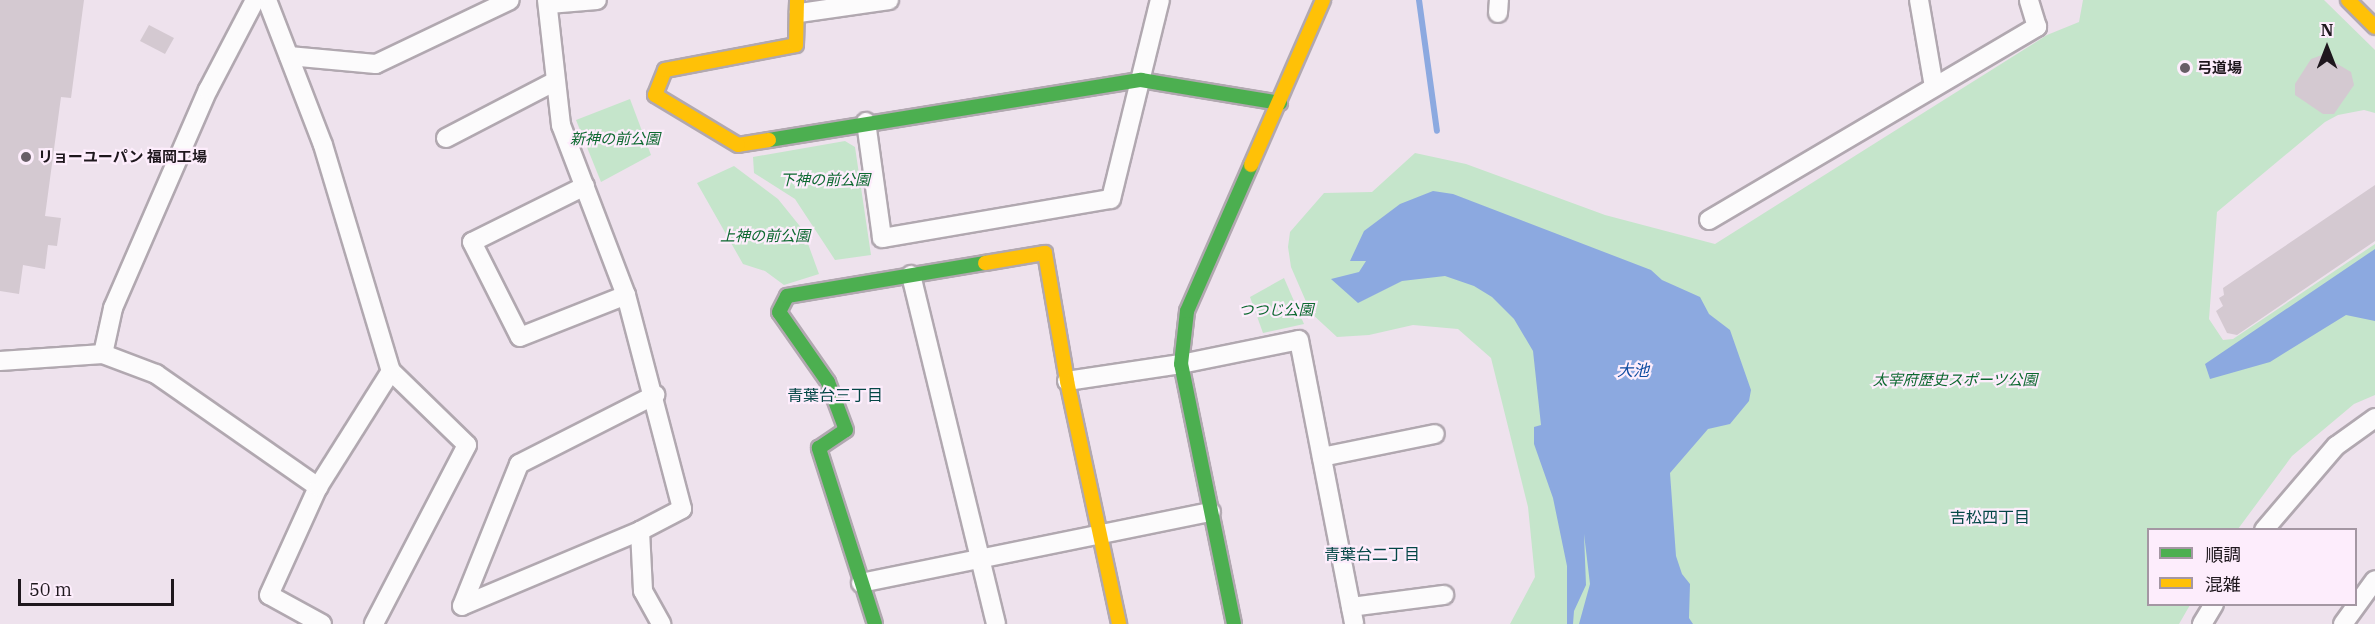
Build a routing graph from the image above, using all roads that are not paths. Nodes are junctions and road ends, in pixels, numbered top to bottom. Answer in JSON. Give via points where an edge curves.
{"nodes":[{"id":1,"x":255,"y":0,"type":"edge"},
{"id":2,"x":267,"y":0,"type":"edge"},
{"id":3,"x":510,"y":0,"type":"edge"},
{"id":4,"x":597,"y":0,"type":"edge"},
{"id":5,"x":889,"y":0,"type":"edge"},
{"id":6,"x":1160,"y":0,"type":"edge"},
{"id":7,"x":1323,"y":0,"type":"edge"},
{"id":8,"x":1919,"y":0,"type":"edge"},
{"id":9,"x":2029,"y":0,"type":"edge"},
{"id":10,"x":2348,"y":0,"type":"edge"},
{"id":11,"x":548,"y":2,"type":"edge"},
{"id":12,"x":798,"y":7,"type":"edge"},
{"id":13,"x":2375,"y":27,"type":"edge"},
{"id":14,"x":289,"y":56,"type":"junction"},
{"id":15,"x":1141,"y":80,"type":"junction"},
{"id":16,"x":554,"y":82,"type":"junction"},
{"id":17,"x":1934,"y":87,"type":"junction"},
{"id":18,"x":1280,"y":103,"type":"junction"},
{"id":19,"x":866,"y":122,"type":"junction"},
{"id":20,"x":446,"y":138,"type":"dead end"},
{"id":21,"x":585,"y":186,"type":"junction"},
{"id":22,"x":1709,"y":220,"type":"dead end"},
{"id":23,"x":911,"y":275,"type":"junction"},
{"id":24,"x":626,"y":295,"type":"junction"},
{"id":25,"x":103,"y":354,"type":"junction"},
{"id":26,"x":0,"y":361,"type":"edge"},
{"id":27,"x":1181,"y":364,"type":"junction"},
{"id":28,"x":391,"y":371,"type":"junction"},
{"id":29,"x":1067,"y":381,"type":"junction"},
{"id":30,"x":655,"y":395,"type":"junction"},
{"id":31,"x":2374,"y":423,"type":"edge"},
{"id":32,"x":1435,"y":434,"type":"dead end"},
{"id":33,"x":1322,"y":457,"type":"junction"},
{"id":34,"x":318,"y":487,"type":"junction"},
{"id":35,"x":1211,"y":512,"type":"junction"},
{"id":36,"x":2266,"y":528,"type":"edge"},
{"id":37,"x":640,"y":531,"type":"junction"},
{"id":38,"x":1100,"y":534,"type":"junction"},
{"id":39,"x":978,"y":559,"type":"junction"},
{"id":40,"x":2375,"y":580,"type":"edge"},
{"id":41,"x":861,"y":583,"type":"junction"},
{"id":42,"x":1444,"y":595,"type":"dead end"},
{"id":43,"x":2357,"y":605,"type":"edge"},
{"id":44,"x":2213,"y":606,"type":"edge"},
{"id":45,"x":2356,"y":606,"type":"edge"},
{"id":46,"x":1353,"y":616,"type":"edge"},
{"id":47,"x":322,"y":624,"type":"edge"},
{"id":48,"x":374,"y":624,"type":"edge"},
{"id":49,"x":661,"y":624,"type":"edge"},
{"id":50,"x":875,"y":624,"type":"edge"},
{"id":51,"x":996,"y":624,"type":"edge"},
{"id":52,"x":1119,"y":624,"type":"edge"},
{"id":53,"x":1234,"y":624,"type":"edge"},
{"id":54,"x":2202,"y":624,"type":"edge"},
{"id":55,"x":2343,"y":624,"type":"edge"}],
"edges":[{"from":1,"to":25,"type":"street","via":[[208,90],[123,287]]},
{"from":2,"to":14,"type":"street"},
{"from":3,"to":14,"type":"street","via":[[376,64]]},
{"from":4,"to":11,"type":"street"},
{"from":5,"to":12,"type":"street"},
{"from":6,"to":15,"type":"street"},
{"from":7,"to":18,"type":"street"},
{"from":8,"to":17,"type":"street"},
{"from":9,"to":17,"type":"street","via":[[2037,27]]},
{"from":10,"to":13,"type":"street"},
{"from":11,"to":16,"type":"street"},
{"from":12,"to":19,"type":"street","via":[[796,45],[665,70],[655,95],[738,145]]},
{"from":14,"to":28,"type":"street","via":[[323,145]]},
{"from":15,"to":18,"type":"street"},
{"from":15,"to":19,"type":"street"},
{"from":15,"to":19,"type":"street","via":[[1111,199],[882,238]]},
{"from":16,"to":20,"type":"street"},
{"from":16,"to":21,"type":"street","via":[[561,125]]},
{"from":17,"to":22,"type":"street"},
{"from":18,"to":27,"type":"street","via":[[1188,311]]},
{"from":21,"to":24,"type":"street"},
{"from":21,"to":24,"type":"street","via":[[472,242],[520,336]]},
{"from":23,"to":29,"type":"street","via":[[1045,253]]},
{"from":23,"to":39,"type":"street"},
{"from":23,"to":41,"type":"street","via":[[787,296],[779,312],[828,382],[846,430],[819,448]]},
{"from":24,"to":30,"type":"street"},
{"from":25,"to":26,"type":"street"},
{"from":25,"to":34,"type":"street","via":[[156,374]]},
{"from":27,"to":29,"type":"street"},
{"from":27,"to":33,"type":"street","via":[[1299,340]]},
{"from":27,"to":35,"type":"street"},
{"from":28,"to":34,"type":"street"},
{"from":28,"to":48,"type":"street","via":[[467,445]]},
{"from":29,"to":38,"type":"street"},
{"from":30,"to":37,"type":"street","via":[[682,509]]},
{"from":30,"to":37,"type":"street","via":[[519,464],[462,606]]},
{"from":31,"to":36,"type":"street","via":[[2316,466]]},
{"from":32,"to":33,"type":"street"},
{"from":33,"to":46,"type":"street"},
{"from":34,"to":47,"type":"street","via":[[269,595]]},
{"from":35,"to":38,"type":"street"},
{"from":35,"to":53,"type":"street"},
{"from":37,"to":49,"type":"street","via":[[643,591]]},
{"from":38,"to":39,"type":"street"},
{"from":38,"to":52,"type":"street"},
{"from":39,"to":41,"type":"street"},
{"from":39,"to":51,"type":"street"},
{"from":40,"to":43,"type":"street"},
{"from":41,"to":50,"type":"street"},
{"from":42,"to":46,"type":"street"},
{"from":44,"to":54,"type":"street"},
{"from":45,"to":55,"type":"street"}]}
